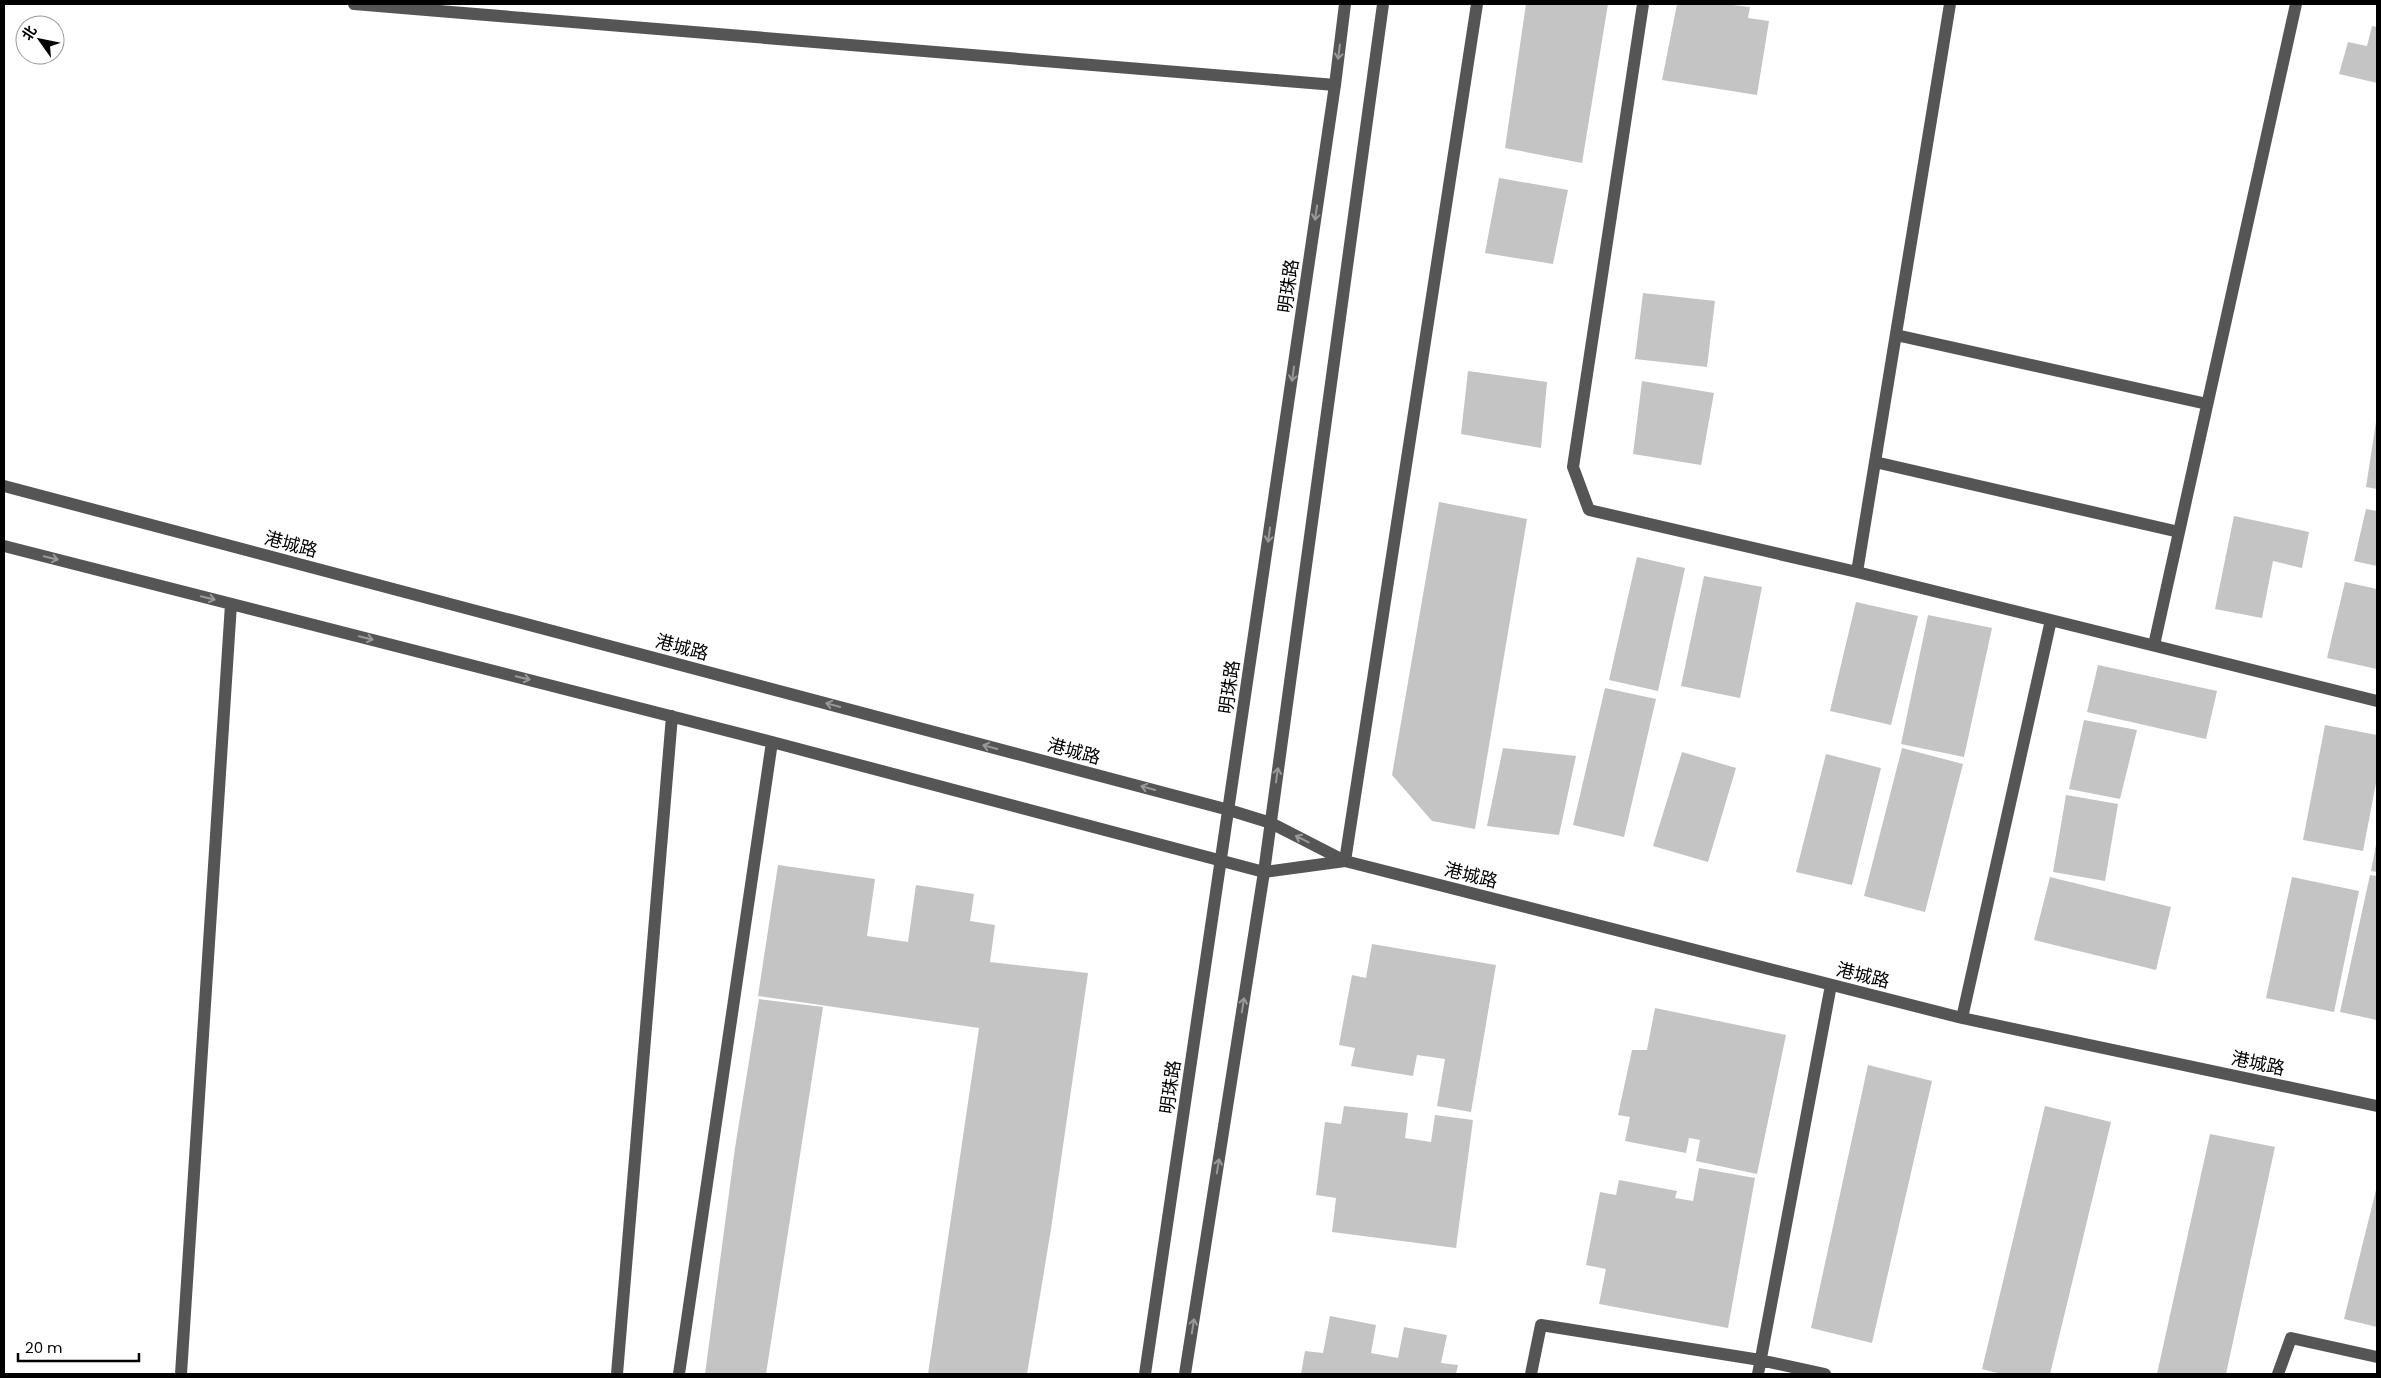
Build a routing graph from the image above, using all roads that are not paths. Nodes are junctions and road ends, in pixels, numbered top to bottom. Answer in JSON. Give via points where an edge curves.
{"nodes":[{"id":1,"x":354,"y":4,"type":"edge"},
{"id":2,"x":1345,"y":4,"type":"edge"},
{"id":3,"x":1383,"y":4,"type":"edge"},
{"id":4,"x":1477,"y":4,"type":"edge"},
{"id":5,"x":1643,"y":4,"type":"edge"},
{"id":6,"x":1950,"y":4,"type":"edge"},
{"id":7,"x":2296,"y":4,"type":"edge"},
{"id":8,"x":1335,"y":85,"type":"junction"},
{"id":9,"x":1896,"y":335,"type":"junction"},
{"id":10,"x":2207,"y":404,"type":"junction"},
{"id":11,"x":1875,"y":462,"type":"junction"},
{"id":12,"x":4,"y":486,"type":"edge"},
{"id":13,"x":2179,"y":532,"type":"junction"},
{"id":14,"x":4,"y":546,"type":"edge"},
{"id":15,"x":1857,"y":572,"type":"junction"},
{"id":16,"x":231,"y":604,"type":"junction"},
{"id":17,"x":2051,"y":620,"type":"junction"},
{"id":18,"x":2154,"y":646,"type":"junction"},
{"id":19,"x":2377,"y":701,"type":"edge"},
{"id":20,"x":672,"y":716,"type":"junction"},
{"id":21,"x":772,"y":742,"type":"junction"},
{"id":22,"x":1229,"y":810,"type":"junction"},
{"id":23,"x":1271,"y":823,"type":"junction"},
{"id":24,"x":1222,"y":860,"type":"junction"},
{"id":25,"x":1345,"y":861,"type":"junction"},
{"id":26,"x":1264,"y":872,"type":"junction"},
{"id":27,"x":1830,"y":985,"type":"junction"},
{"id":28,"x":1962,"y":1018,"type":"junction"},
{"id":29,"x":2377,"y":1106,"type":"edge"},
{"id":30,"x":2377,"y":1357,"type":"edge"},
{"id":31,"x":1760,"y":1360,"type":"junction"},
{"id":32,"x":181,"y":1374,"type":"edge"},
{"id":33,"x":617,"y":1374,"type":"edge"},
{"id":34,"x":679,"y":1374,"type":"edge"},
{"id":35,"x":1145,"y":1374,"type":"edge"},
{"id":36,"x":1185,"y":1374,"type":"edge"},
{"id":37,"x":1531,"y":1374,"type":"edge"},
{"id":38,"x":1758,"y":1374,"type":"edge"},
{"id":39,"x":1825,"y":1374,"type":"edge"},
{"id":40,"x":2278,"y":1374,"type":"edge"}],
"edges":[{"from":1,"to":8,"type":"street"},
{"from":2,"to":8,"type":"street","name":"明珠路","one_way":true},
{"from":23,"to":3,"type":"street","one_way":true},
{"from":4,"to":25,"type":"street"},
{"from":5,"to":15,"type":"street","via":[[1573,467],[1589,510]]},
{"from":6,"to":9,"type":"street"},
{"from":7,"to":10,"type":"street"},
{"from":8,"to":22,"type":"street","name":"明珠路","one_way":true},
{"from":9,"to":10,"type":"street"},
{"from":9,"to":11,"type":"street"},
{"from":10,"to":13,"type":"street"},
{"from":11,"to":13,"type":"street"},
{"from":11,"to":15,"type":"street"},
{"from":22,"to":12,"type":"street","name":"港城路","one_way":true},
{"from":13,"to":18,"type":"street"},
{"from":14,"to":16,"type":"street","name":"港城路","one_way":true},
{"from":15,"to":17,"type":"street"},
{"from":16,"to":20,"type":"street","name":"港城路","one_way":true},
{"from":16,"to":32,"type":"street"},
{"from":17,"to":18,"type":"street"},
{"from":17,"to":28,"type":"street"},
{"from":18,"to":19,"type":"street"},
{"from":20,"to":21,"type":"street","name":"港城路"},
{"from":20,"to":33,"type":"street"},
{"from":21,"to":24,"type":"street","name":"港城路"},
{"from":21,"to":34,"type":"street"},
{"from":22,"to":23,"type":"street","name":"港城路"},
{"from":22,"to":24,"type":"street","name":"明珠路"},
{"from":25,"to":23,"type":"street","name":"港城路","one_way":true},
{"from":23,"to":26,"type":"street"},
{"from":24,"to":26,"type":"street","name":"港城路"},
{"from":24,"to":35,"type":"street","name":"明珠路"},
{"from":25,"to":26,"type":"street","name":"港城路"},
{"from":25,"to":27,"type":"street","name":"港城路"},
{"from":36,"to":26,"type":"street","one_way":true},
{"from":27,"to":28,"type":"street","name":"港城路"},
{"from":27,"to":31,"type":"street"},
{"from":28,"to":29,"type":"street","name":"港城路"},
{"from":30,"to":40,"type":"street","via":[[2291,1338]]},
{"from":31,"to":37,"type":"street","via":[[1541,1325]]},
{"from":31,"to":38,"type":"street"},
{"from":31,"to":39,"type":"street"}]}
